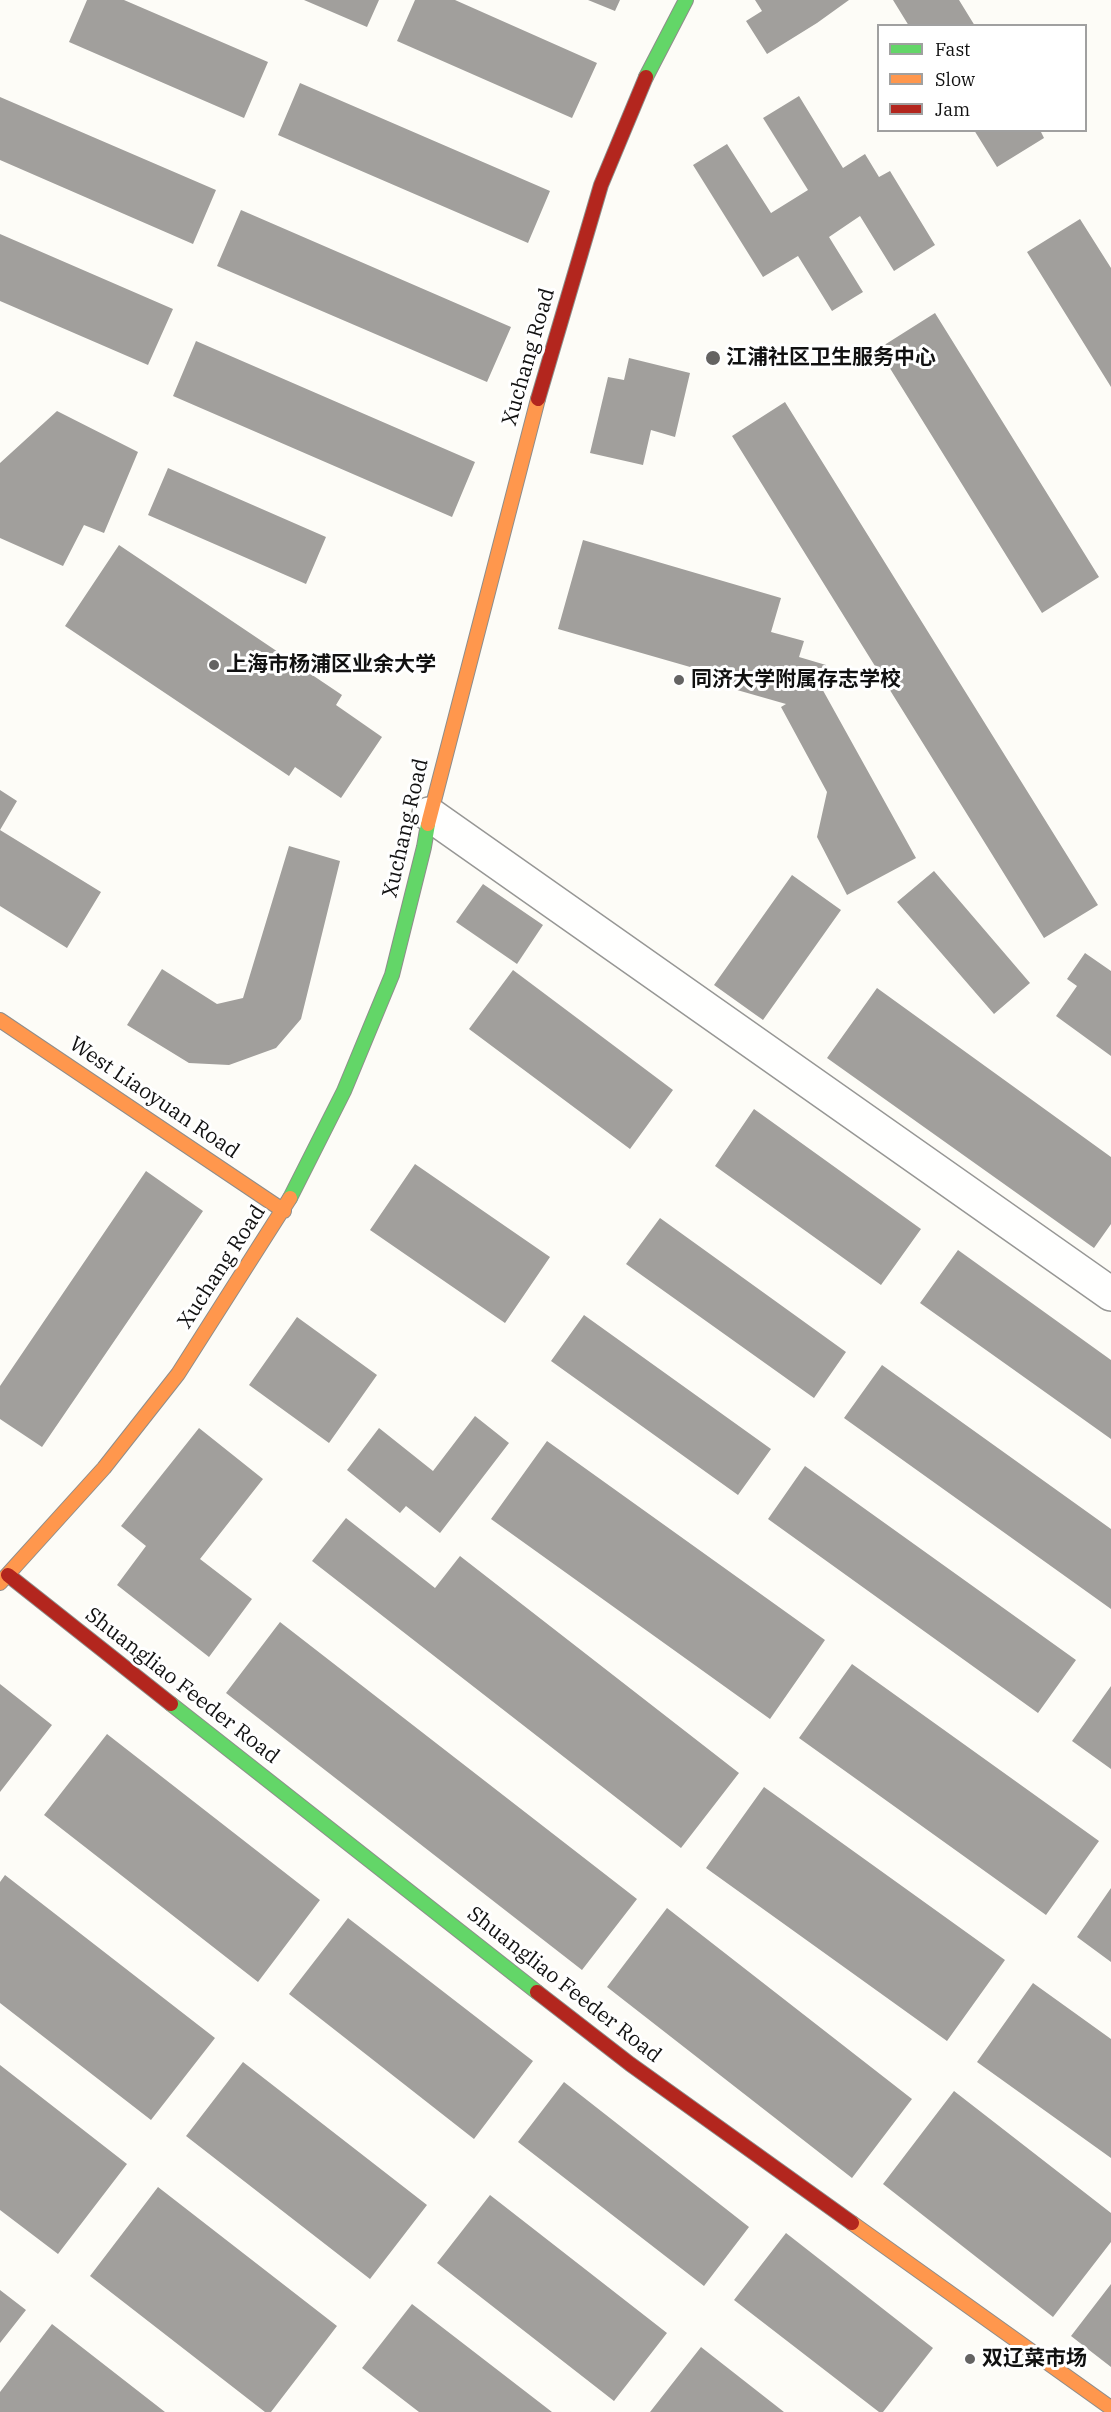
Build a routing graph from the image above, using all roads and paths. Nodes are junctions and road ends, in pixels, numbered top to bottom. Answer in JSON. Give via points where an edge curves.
{"nodes":[{"id":1,"x":686,"y":0,"type":"edge"},
{"id":2,"x":429,"y":814,"type":"junction"},
{"id":3,"x":0,"y":1020,"type":"edge"},
{"id":4,"x":284,"y":1211,"type":"junction"},
{"id":5,"x":1111,"y":1294,"type":"edge"},
{"id":6,"x":4,"y":1579,"type":"edge"},
{"id":7,"x":1111,"y":2408,"type":"edge"}],
"edges":[{"from":1,"to":2,"type":"street","name":"Xuchang Road","via":[[651,66],[601,185],[540,391]]},
{"from":2,"to":4,"type":"street","name":"Xuchang Road","via":[[392,975],[344,1091]]},
{"from":2,"to":5,"type":"street"},
{"from":3,"to":4,"type":"street","name":"West Liaoyuan Road"},
{"from":4,"to":6,"type":"street","name":"Xuchang Road","via":[[177,1374],[104,1468]]},
{"from":6,"to":7,"type":"street","name":"Shuangliao Feeder Road","via":[[630,2064]]}]}
